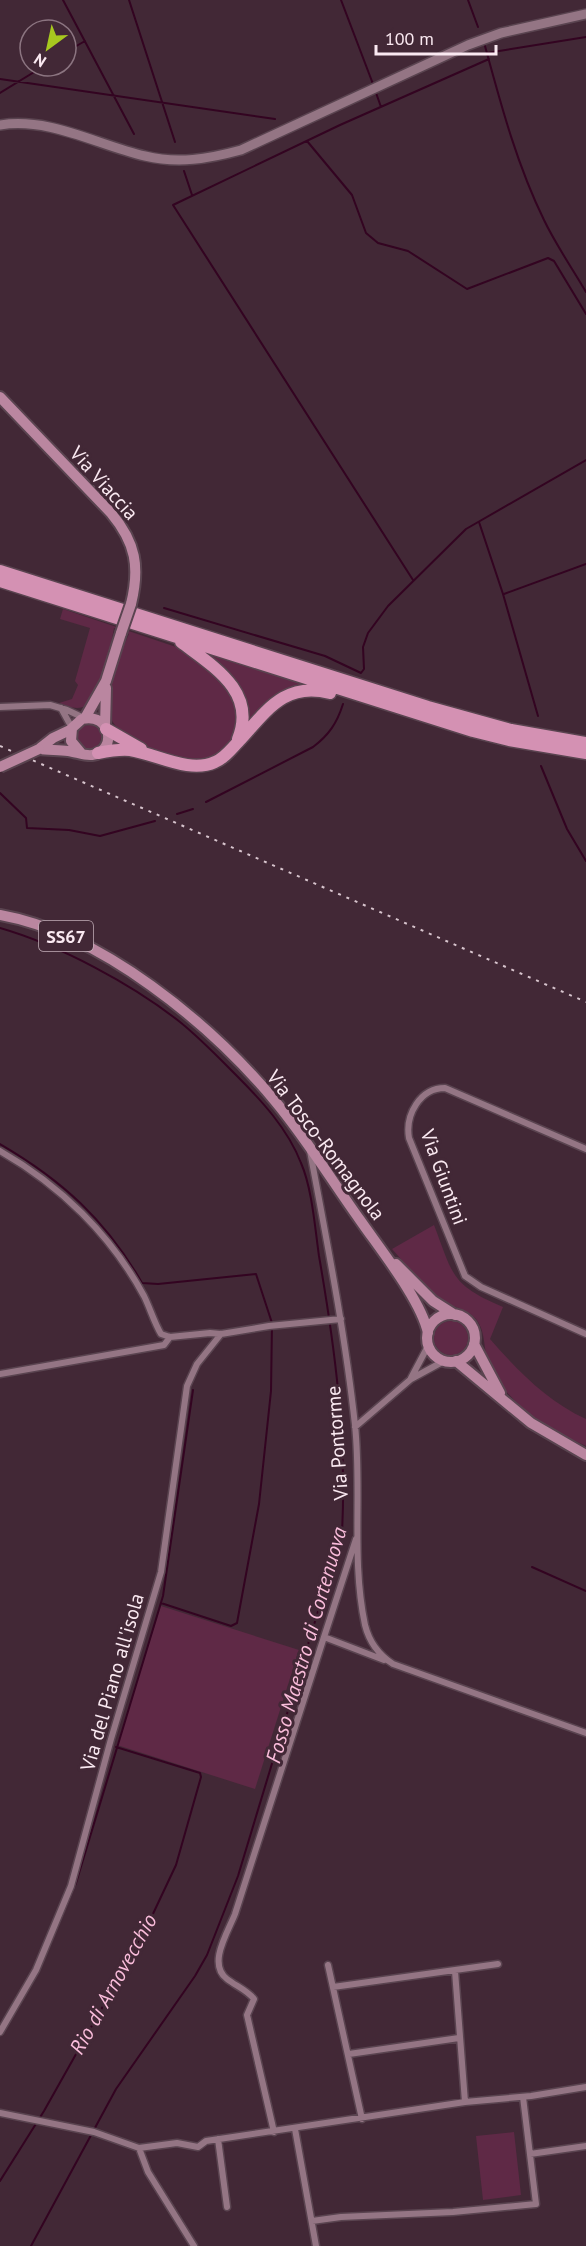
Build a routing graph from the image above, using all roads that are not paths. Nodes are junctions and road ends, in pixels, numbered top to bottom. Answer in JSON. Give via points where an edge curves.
{"nodes":[{"id":1,"x":586,"y":14,"type":"edge"},
{"id":2,"x":0,"y":125,"type":"edge"},
{"id":3,"x":0,"y":397,"type":"edge"},
{"id":4,"x":0,"y":571,"type":"edge"},
{"id":5,"x":0,"y":581,"type":"edge"},
{"id":6,"x":173,"y":636,"type":"junction"},
{"id":7,"x":106,"y":681,"type":"junction"},
{"id":8,"x":370,"y":699,"type":"junction"},
{"id":9,"x":0,"y":707,"type":"edge"},
{"id":10,"x":60,"y":708,"type":"junction"},
{"id":11,"x":85,"y":718,"type":"junction"},
{"id":12,"x":72,"y":728,"type":"junction"},
{"id":13,"x":106,"y":728,"type":"junction"},
{"id":14,"x":237,"y":743,"type":"junction"},
{"id":15,"x":586,"y":743,"type":"edge"},
{"id":16,"x":39,"y":749,"type":"junction"},
{"id":17,"x":81,"y":753,"type":"junction"},
{"id":18,"x":98,"y":753,"type":"junction"},
{"id":19,"x":586,"y":753,"type":"edge"},
{"id":20,"x":159,"y":756,"type":"junction"},
{"id":21,"x":0,"y":767,"type":"edge"},
{"id":22,"x":0,"y":915,"type":"edge"},
{"id":23,"x":586,"y":1149,"type":"edge"},
{"id":24,"x":0,"y":1151,"type":"edge"},
{"id":25,"x":310,"y":1151,"type":"junction"},
{"id":26,"x":380,"y":1249,"type":"junction"},
{"id":27,"x":455,"y":1315,"type":"junction"},
{"id":28,"x":338,"y":1320,"type":"junction"},
{"id":29,"x":428,"y":1333,"type":"junction"},
{"id":30,"x":221,"y":1334,"type":"junction"},
{"id":31,"x":586,"y":1334,"type":"edge"},
{"id":32,"x":170,"y":1337,"type":"junction"},
{"id":33,"x":474,"y":1344,"type":"junction"},
{"id":34,"x":428,"y":1346,"type":"junction"},
{"id":35,"x":444,"y":1361,"type":"junction"},
{"id":36,"x":456,"y":1361,"type":"junction"},
{"id":37,"x":0,"y":1374,"type":"edge"},
{"id":38,"x":411,"y":1378,"type":"junction"},
{"id":39,"x":503,"y":1399,"type":"junction"},
{"id":40,"x":356,"y":1427,"type":"junction"},
{"id":41,"x":586,"y":1455,"type":"edge"},
{"id":42,"x":358,"y":1533,"type":"junction"},
{"id":43,"x":324,"y":1637,"type":"junction"},
{"id":44,"x":393,"y":1664,"type":"junction"},
{"id":45,"x":586,"y":1733,"type":"edge"},
{"id":46,"x":498,"y":1964,"type":"dead end"},
{"id":47,"x":328,"y":1965,"type":"dead end"},
{"id":48,"x":454,"y":1971,"type":"junction"},
{"id":49,"x":333,"y":1987,"type":"junction"},
{"id":50,"x":0,"y":2032,"type":"edge"},
{"id":51,"x":459,"y":2038,"type":"junction"},
{"id":52,"x":349,"y":2054,"type":"junction"},
{"id":53,"x":586,"y":2087,"type":"edge"},
{"id":54,"x":523,"y":2097,"type":"junction"},
{"id":55,"x":468,"y":2102,"type":"junction"},
{"id":56,"x":0,"y":2113,"type":"edge"},
{"id":57,"x":362,"y":2119,"type":"junction"},
{"id":58,"x":295,"y":2128,"type":"junction"},
{"id":59,"x":274,"y":2132,"type":"junction"},
{"id":60,"x":218,"y":2139,"type":"junction"},
{"id":61,"x":586,"y":2146,"type":"edge"},
{"id":62,"x":139,"y":2148,"type":"junction"},
{"id":63,"x":530,"y":2154,"type":"junction"},
{"id":64,"x":227,"y":2207,"type":"dead end"},
{"id":65,"x":312,"y":2221,"type":"junction"},
{"id":66,"x":194,"y":2246,"type":"edge"},
{"id":67,"x":316,"y":2246,"type":"edge"}],
"edges":[{"from":1,"to":2,"type":"street","via":[[501,33],[468,45],[241,150],[208,159],[185,161],[145,156],[55,128]]},
{"from":3,"to":7,"type":"main road","name":"Via Viaccia","bridge":true,"via":[[111,513],[126,534],[136,581]]},
{"from":4,"to":15,"type":"highway","via":[[438,710],[511,730]]},
{"from":5,"to":6,"type":"highway"},
{"from":6,"to":8,"type":"highway"},
{"from":6,"to":14,"type":"highway","via":[[211,664],[237,693],[243,715]]},
{"from":7,"to":11,"type":"main road"},
{"from":7,"to":13,"type":"main road"},
{"from":8,"to":14,"type":"highway","via":[[316,691],[293,693],[272,705]]},
{"from":8,"to":19,"type":"highway","via":[[509,740]]},
{"from":9,"to":10,"type":"street","via":[[40,704]]},
{"from":10,"to":11,"type":"street"},
{"from":10,"to":12,"type":"street"},
{"from":11,"to":12,"type":"main road"},
{"from":11,"to":13,"type":"main road","via":[[96,719]]},
{"from":12,"to":16,"type":"main road"},
{"from":12,"to":17,"type":"main road","via":[[72,744]]},
{"from":13,"to":18,"type":"main road","via":[[107,743]]},
{"from":13,"to":20,"type":"highway"},
{"from":14,"to":20,"type":"highway","via":[[223,758],[207,765]]},
{"from":16,"to":17,"type":"main road"},
{"from":16,"to":21,"type":"main road","bridge":true},
{"from":17,"to":18,"type":"main road"},
{"from":18,"to":20,"type":"highway","via":[[127,750]]},
{"from":22,"to":25,"type":"main road","name":"Via Tosco-Romagnola","number":"SS67","via":[[68,937],[127,969],[233,1056],[275,1102]]},
{"from":23,"to":31,"type":"street","name":"Via Giuntini","via":[[445,1088],[423,1096],[408,1125],[409,1138],[465,1276],[481,1287]]},
{"from":24,"to":32,"type":"street","via":[[50,1184],[88,1219],[134,1281],[161,1334]]},
{"from":25,"to":26,"type":"main road","name":"Via Tosco-Romagnola"},
{"from":25,"to":28,"type":"street","name":"Via Pontorme"},
{"from":26,"to":27,"type":"main road","via":[[433,1301]]},
{"from":26,"to":29,"type":"main road","via":[[419,1309]]},
{"from":27,"to":29,"type":"main road","via":[[440,1317]]},
{"from":27,"to":33,"type":"main road","via":[[473,1329]]},
{"from":28,"to":30,"type":"street"},
{"from":28,"to":40,"type":"street","name":"Via Pontorme"},
{"from":29,"to":34,"type":"main road"},
{"from":30,"to":32,"type":"street"},
{"from":30,"to":50,"type":"street","name":"Via del Piano all'isola","via":[[197,1364],[187,1386],[161,1572],[71,1886],[36,1970]]},
{"from":32,"to":37,"type":"street","via":[[164,1345]]},
{"from":33,"to":36,"type":"main road","via":[[466,1357]]},
{"from":33,"to":39,"type":"main road"},
{"from":34,"to":35,"type":"main road"},
{"from":34,"to":38,"type":"street"},
{"from":35,"to":36,"type":"main road"},
{"from":35,"to":38,"type":"street"},
{"from":36,"to":39,"type":"main road"},
{"from":38,"to":40,"type":"street"},
{"from":39,"to":41,"type":"main road","via":[[545,1433]]},
{"from":40,"to":42,"type":"street","name":"Via Pontorme"},
{"from":42,"to":43,"type":"street"},
{"from":42,"to":44,"type":"street","name":"Via Pontorme","via":[[360,1594],[366,1628],[380,1656]]},
{"from":43,"to":44,"type":"street"},
{"from":43,"to":59,"type":"street","via":[[219,1955],[220,1972],[254,1999],[247,2015]]},
{"from":44,"to":45,"type":"street","name":"Via Pontorme"},
{"from":46,"to":48,"type":"street"},
{"from":47,"to":49,"type":"street"},
{"from":48,"to":49,"type":"street"},
{"from":48,"to":51,"type":"street"},
{"from":49,"to":52,"type":"street"},
{"from":51,"to":52,"type":"street"},
{"from":51,"to":55,"type":"street"},
{"from":52,"to":57,"type":"street"},
{"from":53,"to":54,"type":"street"},
{"from":54,"to":55,"type":"street"},
{"from":54,"to":63,"type":"street"},
{"from":55,"to":57,"type":"street"},
{"from":56,"to":62,"type":"street","via":[[91,2131]]},
{"from":57,"to":58,"type":"street"},
{"from":58,"to":59,"type":"street"},
{"from":58,"to":65,"type":"street"},
{"from":59,"to":60,"type":"street"},
{"from":60,"to":62,"type":"street","via":[[198,2147],[177,2143]]},
{"from":60,"to":64,"type":"street"},
{"from":61,"to":63,"type":"street"},
{"from":62,"to":66,"type":"street","via":[[148,2172]]},
{"from":63,"to":65,"type":"street","via":[[536,2204]]},
{"from":65,"to":67,"type":"street"}]}
